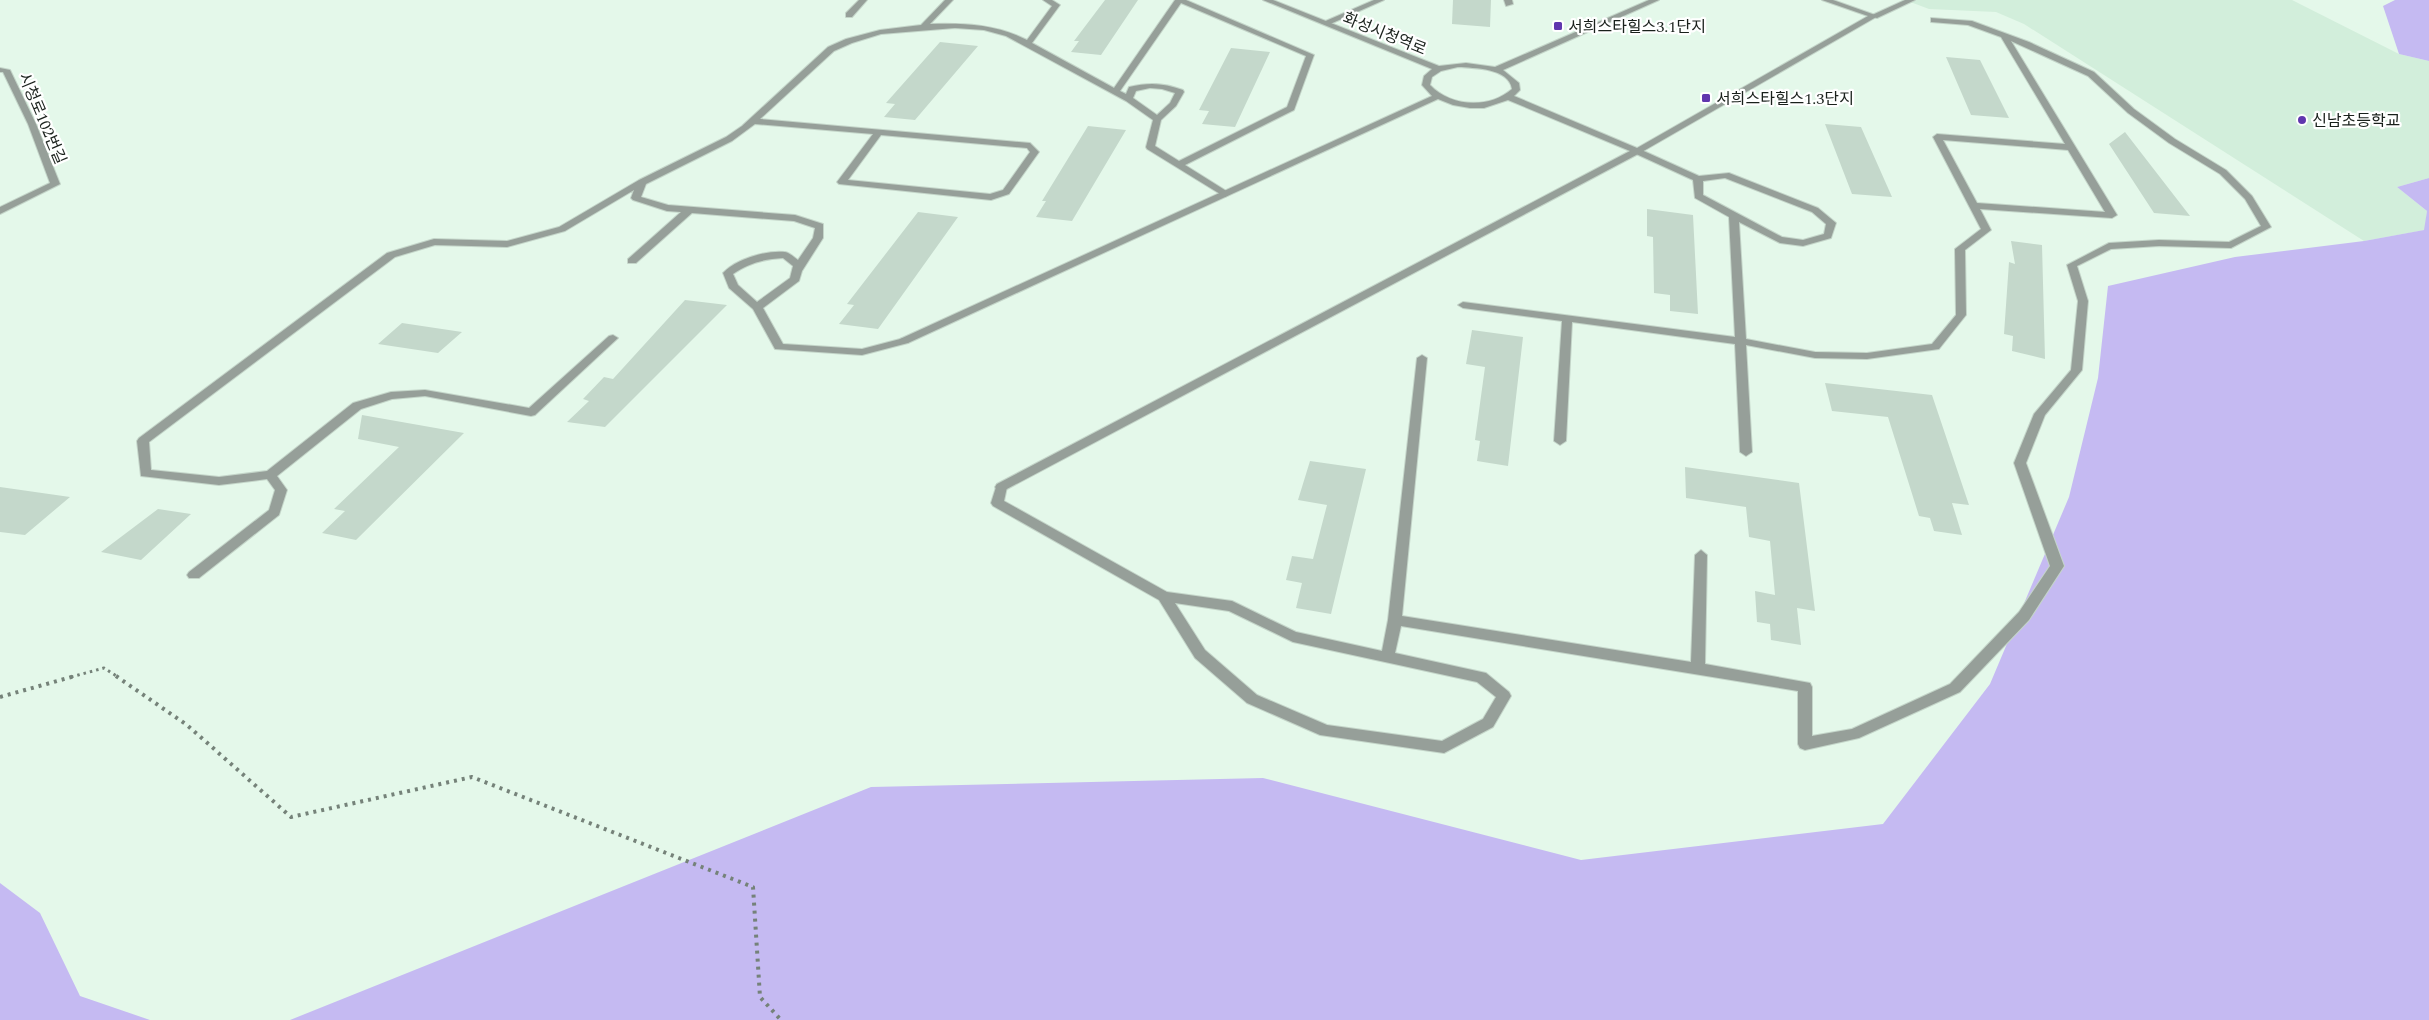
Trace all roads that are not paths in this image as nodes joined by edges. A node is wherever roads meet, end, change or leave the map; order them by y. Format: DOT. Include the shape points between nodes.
graph roads {
  1 [pos="863,0"];
  2 [pos="949,0"];
  3 [pos="1047,0"];
  4 [pos="1180,0"];
  5 [pos="1267,0"];
  6 [pos="1380,0"];
  7 [pos="1655,0"];
  8 [pos="1826,0"];
  9 [pos="1911,0"];
  10 [pos="849,16"];
  11 [pos="1874,16"];
  12 [pos="1934,20"];
  13 [pos="1324,23"];
  14 [pos="923,27"];
  15 [pos="2004,36"];
  16 [pos="1028,44"];
  17 [pos="1438,69"];
  18 [pos="0,70"];
  19 [pos="1496,70"];
  20 [pos="1115,92"];
  21 [pos="1438,96"];
  22 [pos="1508,97"];
  23 [pos="1129,99"];
  24 [pos="1157,119"];
  25 [pos="753,121"];
  26 [pos="878,133"];
  27 [pos="2070,147"];
  28 [pos="1637,151"];
  29 [pos="1178,165"];
  30 [pos="1698,179"];
  31 [pos="642,182"];
  32 [pos="1225,194"];
  33 [pos="1974,206"];
  34 [pos="689,210"];
  35 [pos="0,211"];
  36 [pos="1734,215"];
  37 [pos="632,261"];
  38 [pos="796,272"];
  39 [pos="1464,305"];
  40 [pos="758,307"];
  41 [pos="1567,319"];
  42 [pos="613,338"];
  43 [pos="1740,341"];
  44 [pos="1422,358"];
  45 [pos="1560,441"];
  46 [pos="1746,452"];
  47 [pos="270,475"];
  48 [pos="1701,555"];
  49 [pos="194,575"];
  50 [pos="1164,597"];
  51 [pos="1395,620"];
  52 [pos="1388,656"];
  53 [pos="1698,668"];
  1 -- 10 [label="street"];
  2 -- 14 [label="street"];
  3 -- 16 [label="street" via="1056,5"];
  4 -- 20 [label="street"];
  4 -- 29 [label="street" via="1310,55 1291,108"];
  5 -- 13 [label="street, 화성시청역로"];
  6 -- 13 [label="street"];
  7 -- 19 [label="street"];
  8 -- 11 [label="street"];
  9 -- 11 [label="street"];
  11 -- 28 [label="street"];
  12 -- 15 [label="street" via="1969,23"];
  13 -- 17 [label="street, 화성시청역로"];
  14 -- 16 [label="street" via="984,28 1009,34"];
  14 -- 25 [label="street" via="880,32 849,40 831,49"];
  15 -- 27 [label="street"];
  15 -- 53 [label="street" via="2091,74 2131,111 2223,172 2249,198 2266,227 2232,245 2159,243 2109,246 2072,265 2083,301 2076,370 2040,414 2020,464 2056,566 2024,616 1955,688 1854,734 1805,744 1805,687"];
  16 -- 20 [label="street"];
  17 -- 19 [label="street" via="1466,65"];
  17 -- 21 [label="street" via="1426,80 1429,89"];
  18 -- 35 [label="street, 시청로102번길" via="6,70 15,88 55,184"];
  19 -- 22 [label="street" via="1515,83 1516,90"];
  20 -- 23 [label="street"];
  21 -- 22 [label="street" via="1479,105"];
  21 -- 32 [label="street"];
  22 -- 28 [label="street"];
  23 -- 24 [label="street"];
  23 -- 24 [label="street" via="1132,89 1147,84 1164,85 1180,92"];
  24 -- 29 [label="street" via="1150,147"];
  25 -- 26 [label="street"];
  25 -- 31 [label="street" via="729,139"];
  26 -- 26 [label="street" via="1030,146 1035,152 1006,192 991,198 842,182"];
  27 -- 33 [label="street" via="1937,137"];
  27 -- 33 [label="street" via="2112,216"];
  28 -- 30 [label="street"];
  28 -- 50 [label="street" via="1001,487 997,502"];
  29 -- 32 [label="street"];
  30 -- 36 [label="street" via="1698,196"];
  30 -- 36 [label="street" via="1726,176 1815,210 1831,223 1828,236 1803,243 1780,240"];
  31 -- 34 [label="street" via="636,198 667,208"];
  31 -- 47 [label="street" via="562,230 507,244 434,242 391,255 143,441 144,473 220,481"];
  32 -- 40 [label="street" via="904,341 862,352 779,347"];
  33 -- 43 [label="street" via="1986,230 1960,249 1962,315 1935,347 1867,356 1815,354"];
  34 -- 37 [label="street"];
  34 -- 38 [label="street" via="795,218 820,226 818,238"];
  36 -- 43 [label="street"];
  38 -- 40 [label="street" via="795,279"];
  38 -- 40 [label="street" via="798,265 785,255 767,255 739,265 728,273 733,286"];
  39 -- 41 [label="street"];
  41 -- 43 [label="street"];
  41 -- 45 [label="street"];
  42 -- 47 [label="street" via="531,412 425,393 391,396 357,406"];
  43 -- 46 [label="street"];
  44 -- 51 [label="street"];
  47 -- 49 [label="street" via="281,490 275,512"];
  48 -- 53 [label="street"];
  50 -- 52 [label="street" via="1232,606 1293,637"];
  50 -- 52 [label="street" via="1200,654 1252,699 1325,731 1444,747 1488,723 1504,696 1481,677"];
  51 -- 52 [label="street"];
  51 -- 53 [label="street"];
}
